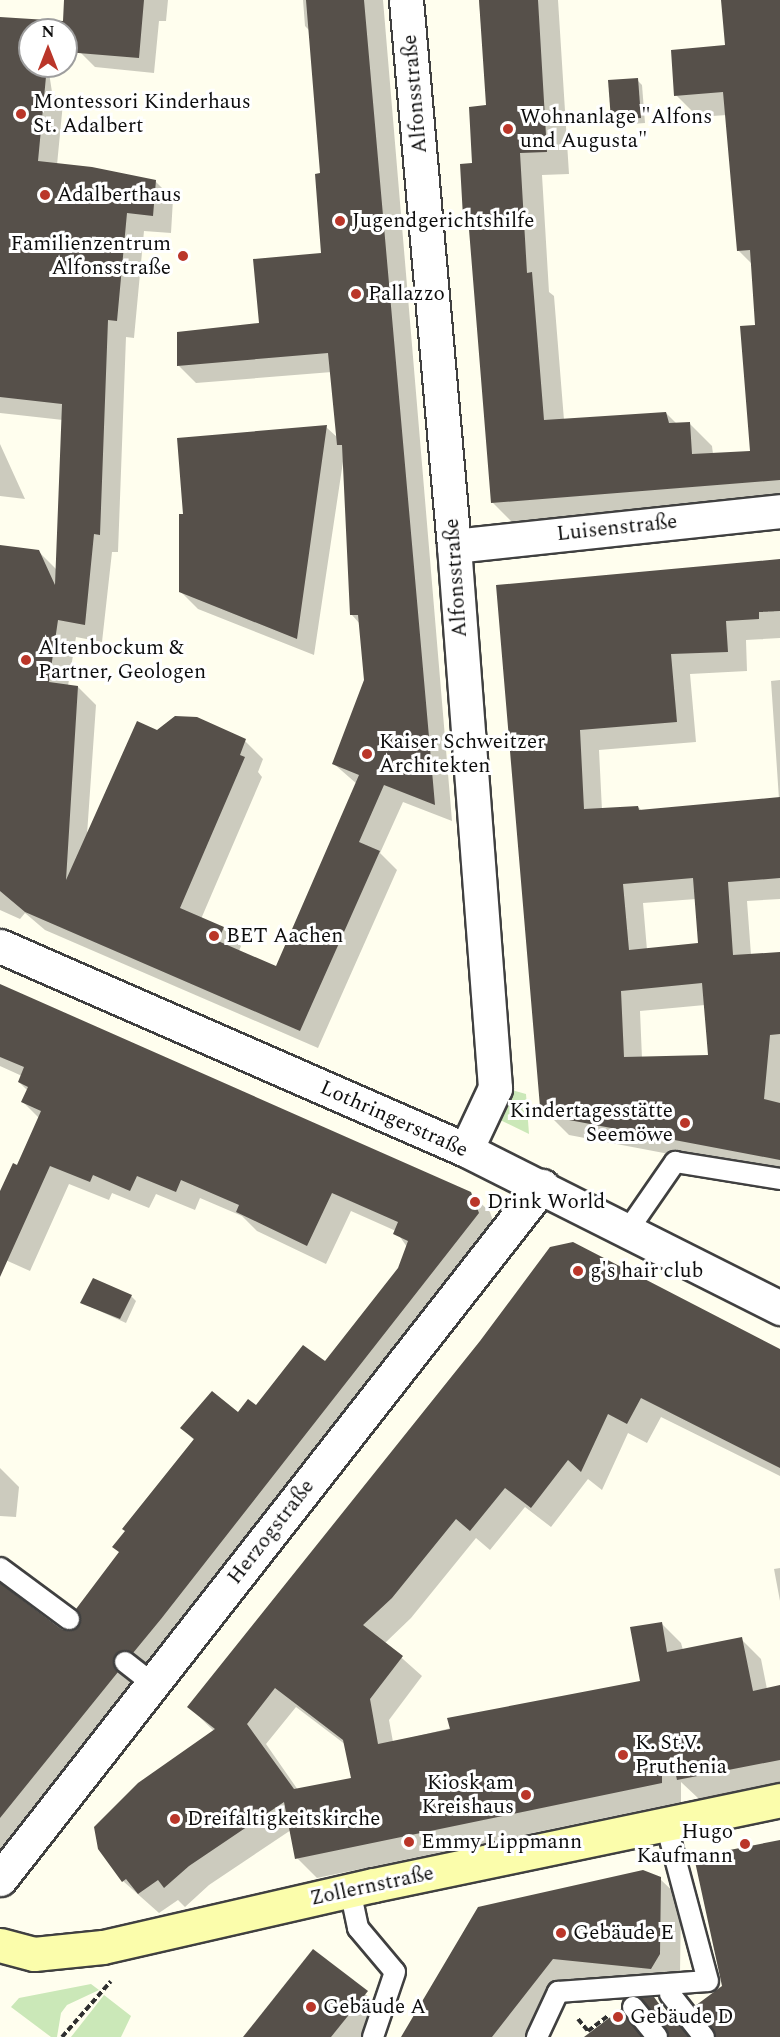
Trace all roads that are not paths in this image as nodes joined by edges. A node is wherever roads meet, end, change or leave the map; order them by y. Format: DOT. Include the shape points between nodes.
graph roads {
  1 [pos="406,0"];
  2 [pos="780,511"];
  3 [pos="454,546"];
  4 [pos="0,946"];
  5 [pos="466,1150"];
  6 [pos="780,1179"];
  7 [pos="542,1186"];
  8 [pos="628,1230"];
  9 [pos="780,1308"];
  10 [pos="0,1568"];
  11 [pos="69,1619"];
  12 [pos="125,1662"];
  13 [pos="153,1684"];
  14 [pos="780,1800"];
  15 [pos="666,1824"];
  16 [pos="0,1878"];
  17 [pos="350,1890"];
  18 [pos="0,1945"];
  19 [pos="670,1994"];
  20 [pos="633,2007"];
  21 [pos="373,2037"];
  22 [pos="537,2037"];
  23 [pos="657,2037"];
  24 [pos="704,2037"];
  1 -- 3 [label="street, Alfonsstraße"];
  2 -- 3 [label="street, Luisenstraße"];
  3 -- 5 [label="street, Alfonsstraße" via="495,1088"];
  4 -- 5 [label="street, Lothringerstraße"];
  5 -- 7 [label="street, Lothringerstraße"];
  6 -- 8 [label="lane" via="675,1162"];
  7 -- 8 [label="street, Lothringerstraße"];
  7 -- 13 [label="street, Herzogstraße"];
  8 -- 9 [label="street, Lothringerstraße"];
  10 -- 11 [label="lane"];
  12 -- 13 [label="lane"];
  13 -- 16 [label="street, Herzogstraße"];
  14 -- 15 [label="street, Zollernstraße"];
  15 -- 17 [label="street, Zollernstraße"];
  15 -- 22 [label="lane" via="708,1981 558,1992"];
  17 -- 18 [label="street, Zollernstraße" via="103,1947 34,1954"];
  17 -- 21 [label="lane" via="358,1928 395,1972"];
  19 -- 24 [label="lane"];
  20 -- 23 [label="lane"];
}
